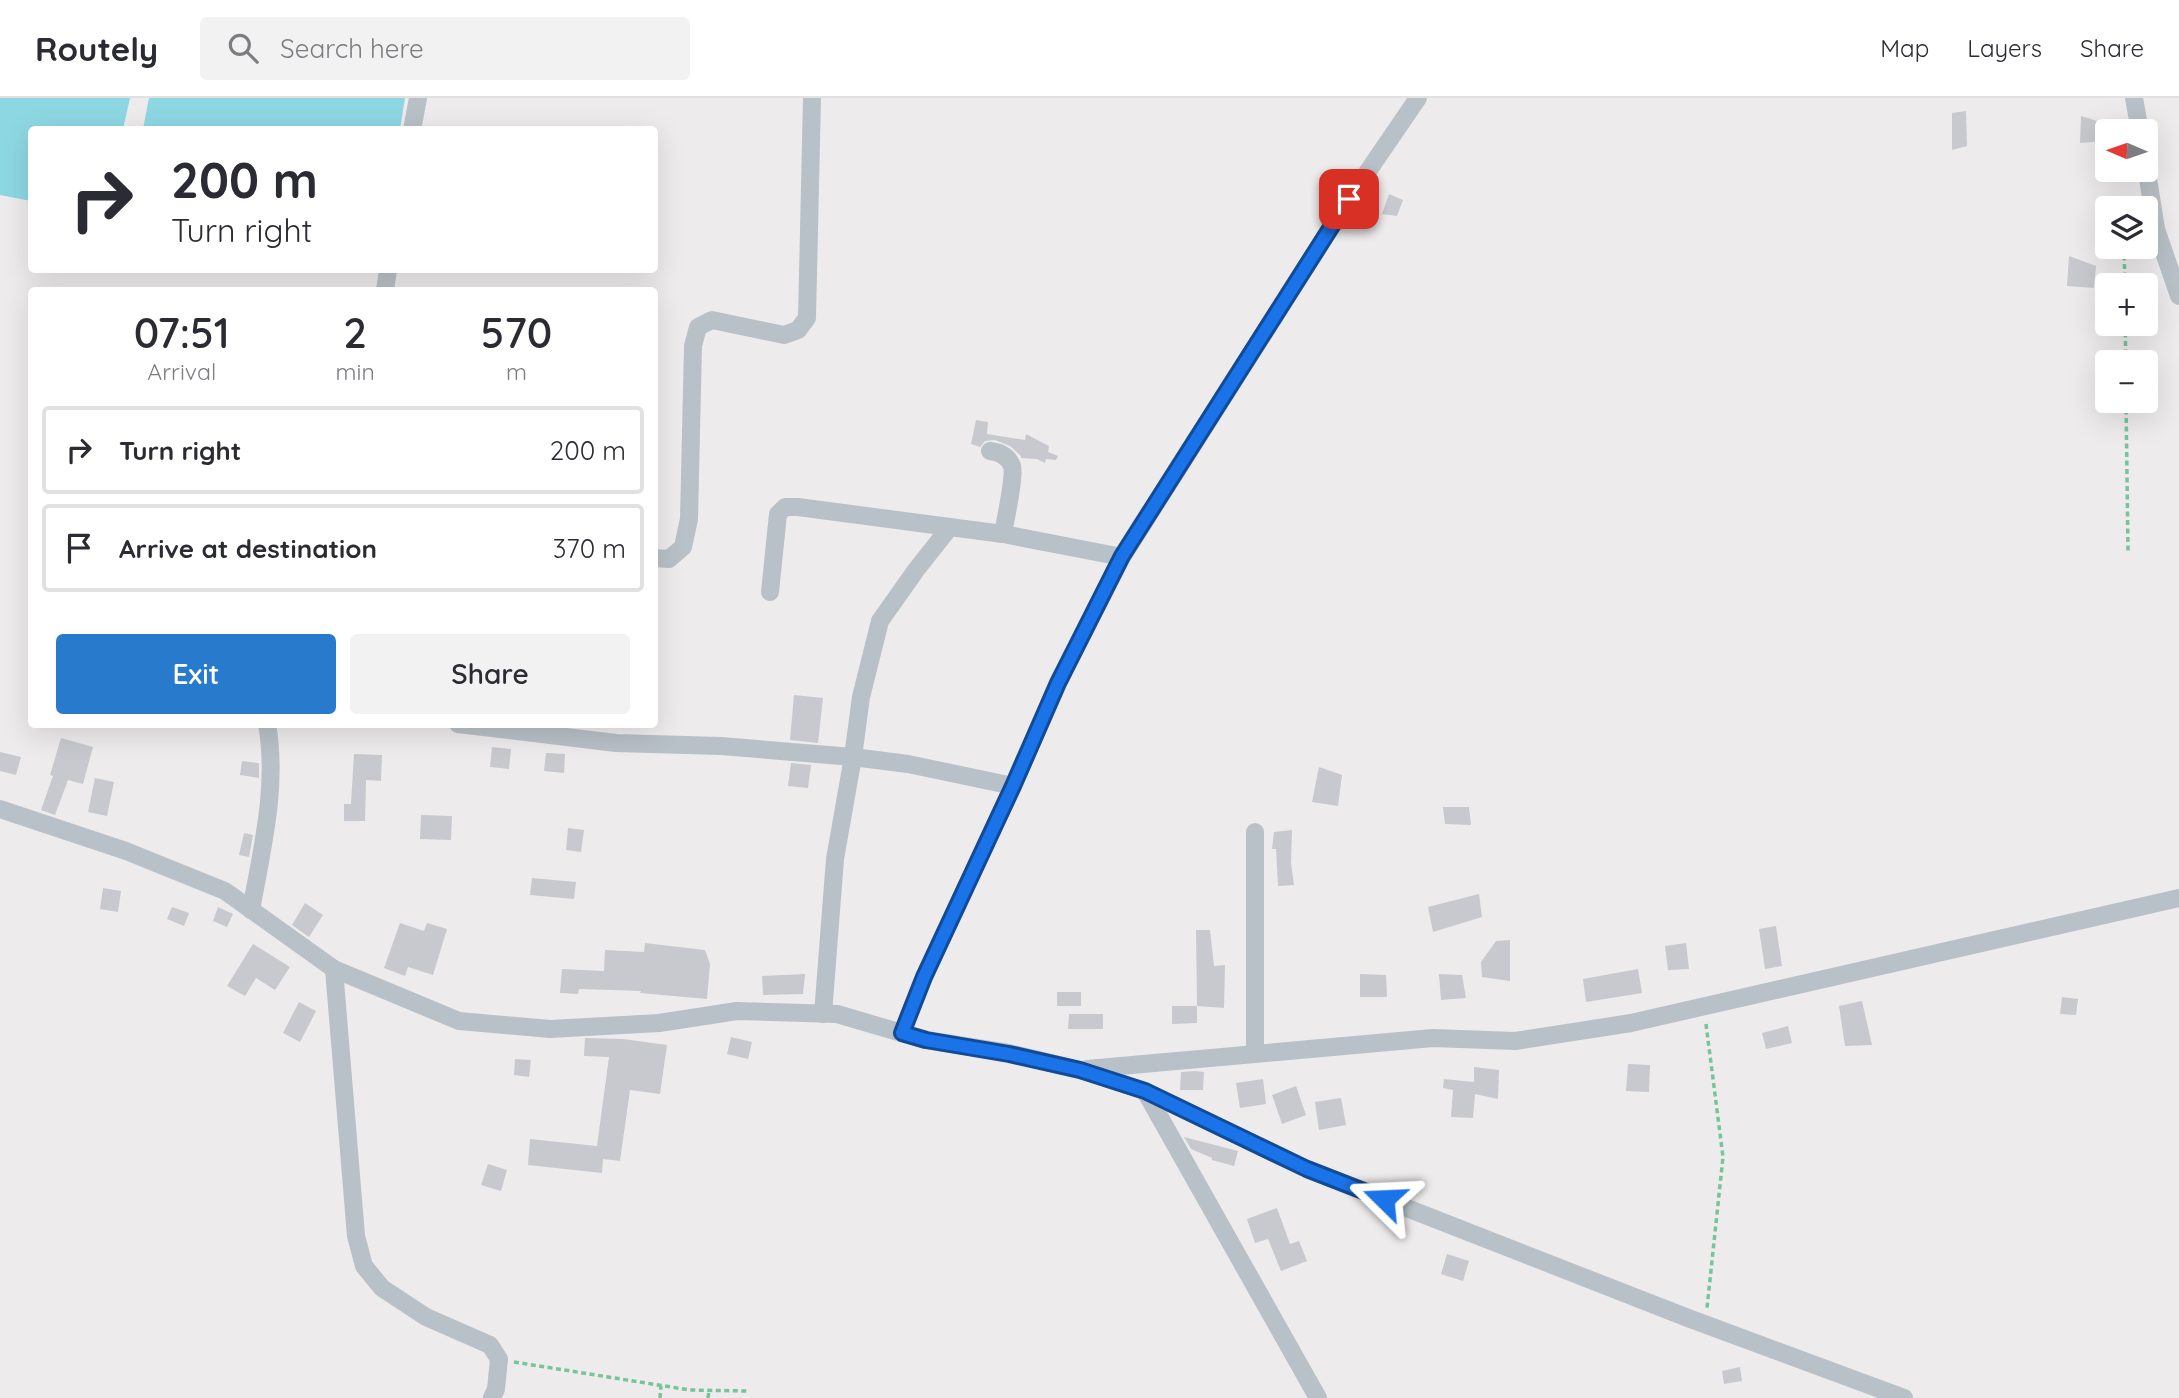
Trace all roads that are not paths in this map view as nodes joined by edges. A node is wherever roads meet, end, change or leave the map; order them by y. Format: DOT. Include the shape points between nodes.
graph roads {
  1 [pos="418,98"];
  2 [pos="812,98"];
  3 [pos="1418,98"];
  4 [pos="2134,98"];
  5 [pos="2138,119"];
  6 [pos="413,126"];
  7 [pos="2149,182"];
  8 [pos="2179,296"];
  9 [pos="990,451"];
  10 [pos="950,527"];
  11 [pos="1003,534"];
  12 [pos="1122,556"];
  13 [pos="658,558"];
  14 [pos="770,592"];
  15 [pos="268,728"];
  16 [pos="491,728"];
  17 [pos="853,757"];
  18 [pos="1013,786"];
  19 [pos="0,808"];
  20 [pos="1255,832"];
  21 [pos="2179,898"];
  22 [pos="251,910"];
  23 [pos="334,969"];
  24 [pos="823,1014"];
  25 [pos="902,1033"];
  26 [pos="1255,1053"];
  27 [pos="1080,1070"];
  28 [pos="1145,1091"];
  29 [pos="492,1398"];
  30 [pos="1318,1398"];
  31 [pos="1903,1398"];
  1 -- 6 [label="street"];
  2 -- 13 [label="street" via="807,318 798,330 784,335 712,320 698,327 693,346 689,519 683,547 669,559"];
  3 -- 12 [label="street"];
  4 -- 5 [label="street"];
  7 -- 8 [label="street" via="2156,229"];
  9 -- 11 [label="street" via="1007,458 1013,469"];
  10 -- 11 [label="street"];
  10 -- 14 [label="street" via="785,507 778,514"];
  10 -- 17 [label="street" via="880,621 861,697"];
  11 -- 12 [label="street"];
  12 -- 18 [label="street"];
  15 -- 22 [label="street" via="271,785"];
  16 -- 17 [label="street" via="616,743"];
  17 -- 18 [label="street"];
  17 -- 24 [label="street" via="835,859"];
  18 -- 25 [label="street"];
  19 -- 22 [label="street" via="213,886"];
  20 -- 26 [label="street"];
  21 -- 26 [label="street" via="1632,1023 1515,1041 1433,1038"];
  22 -- 23 [label="street"];
  23 -- 24 [label="street" via="459,1021 550,1029 659,1023 737,1011"];
  23 -- 29 [label="street" via="356,1236 364,1266 382,1288 426,1317 490,1345 499,1359"];
  24 -- 25 [label="street"];
  25 -- 27 [label="street"];
  26 -- 27 [label="street"];
  27 -- 28 [label="street"];
  28 -- 30 [label="street"];
  28 -- 31 [label="street" via="1307,1169"];
}
